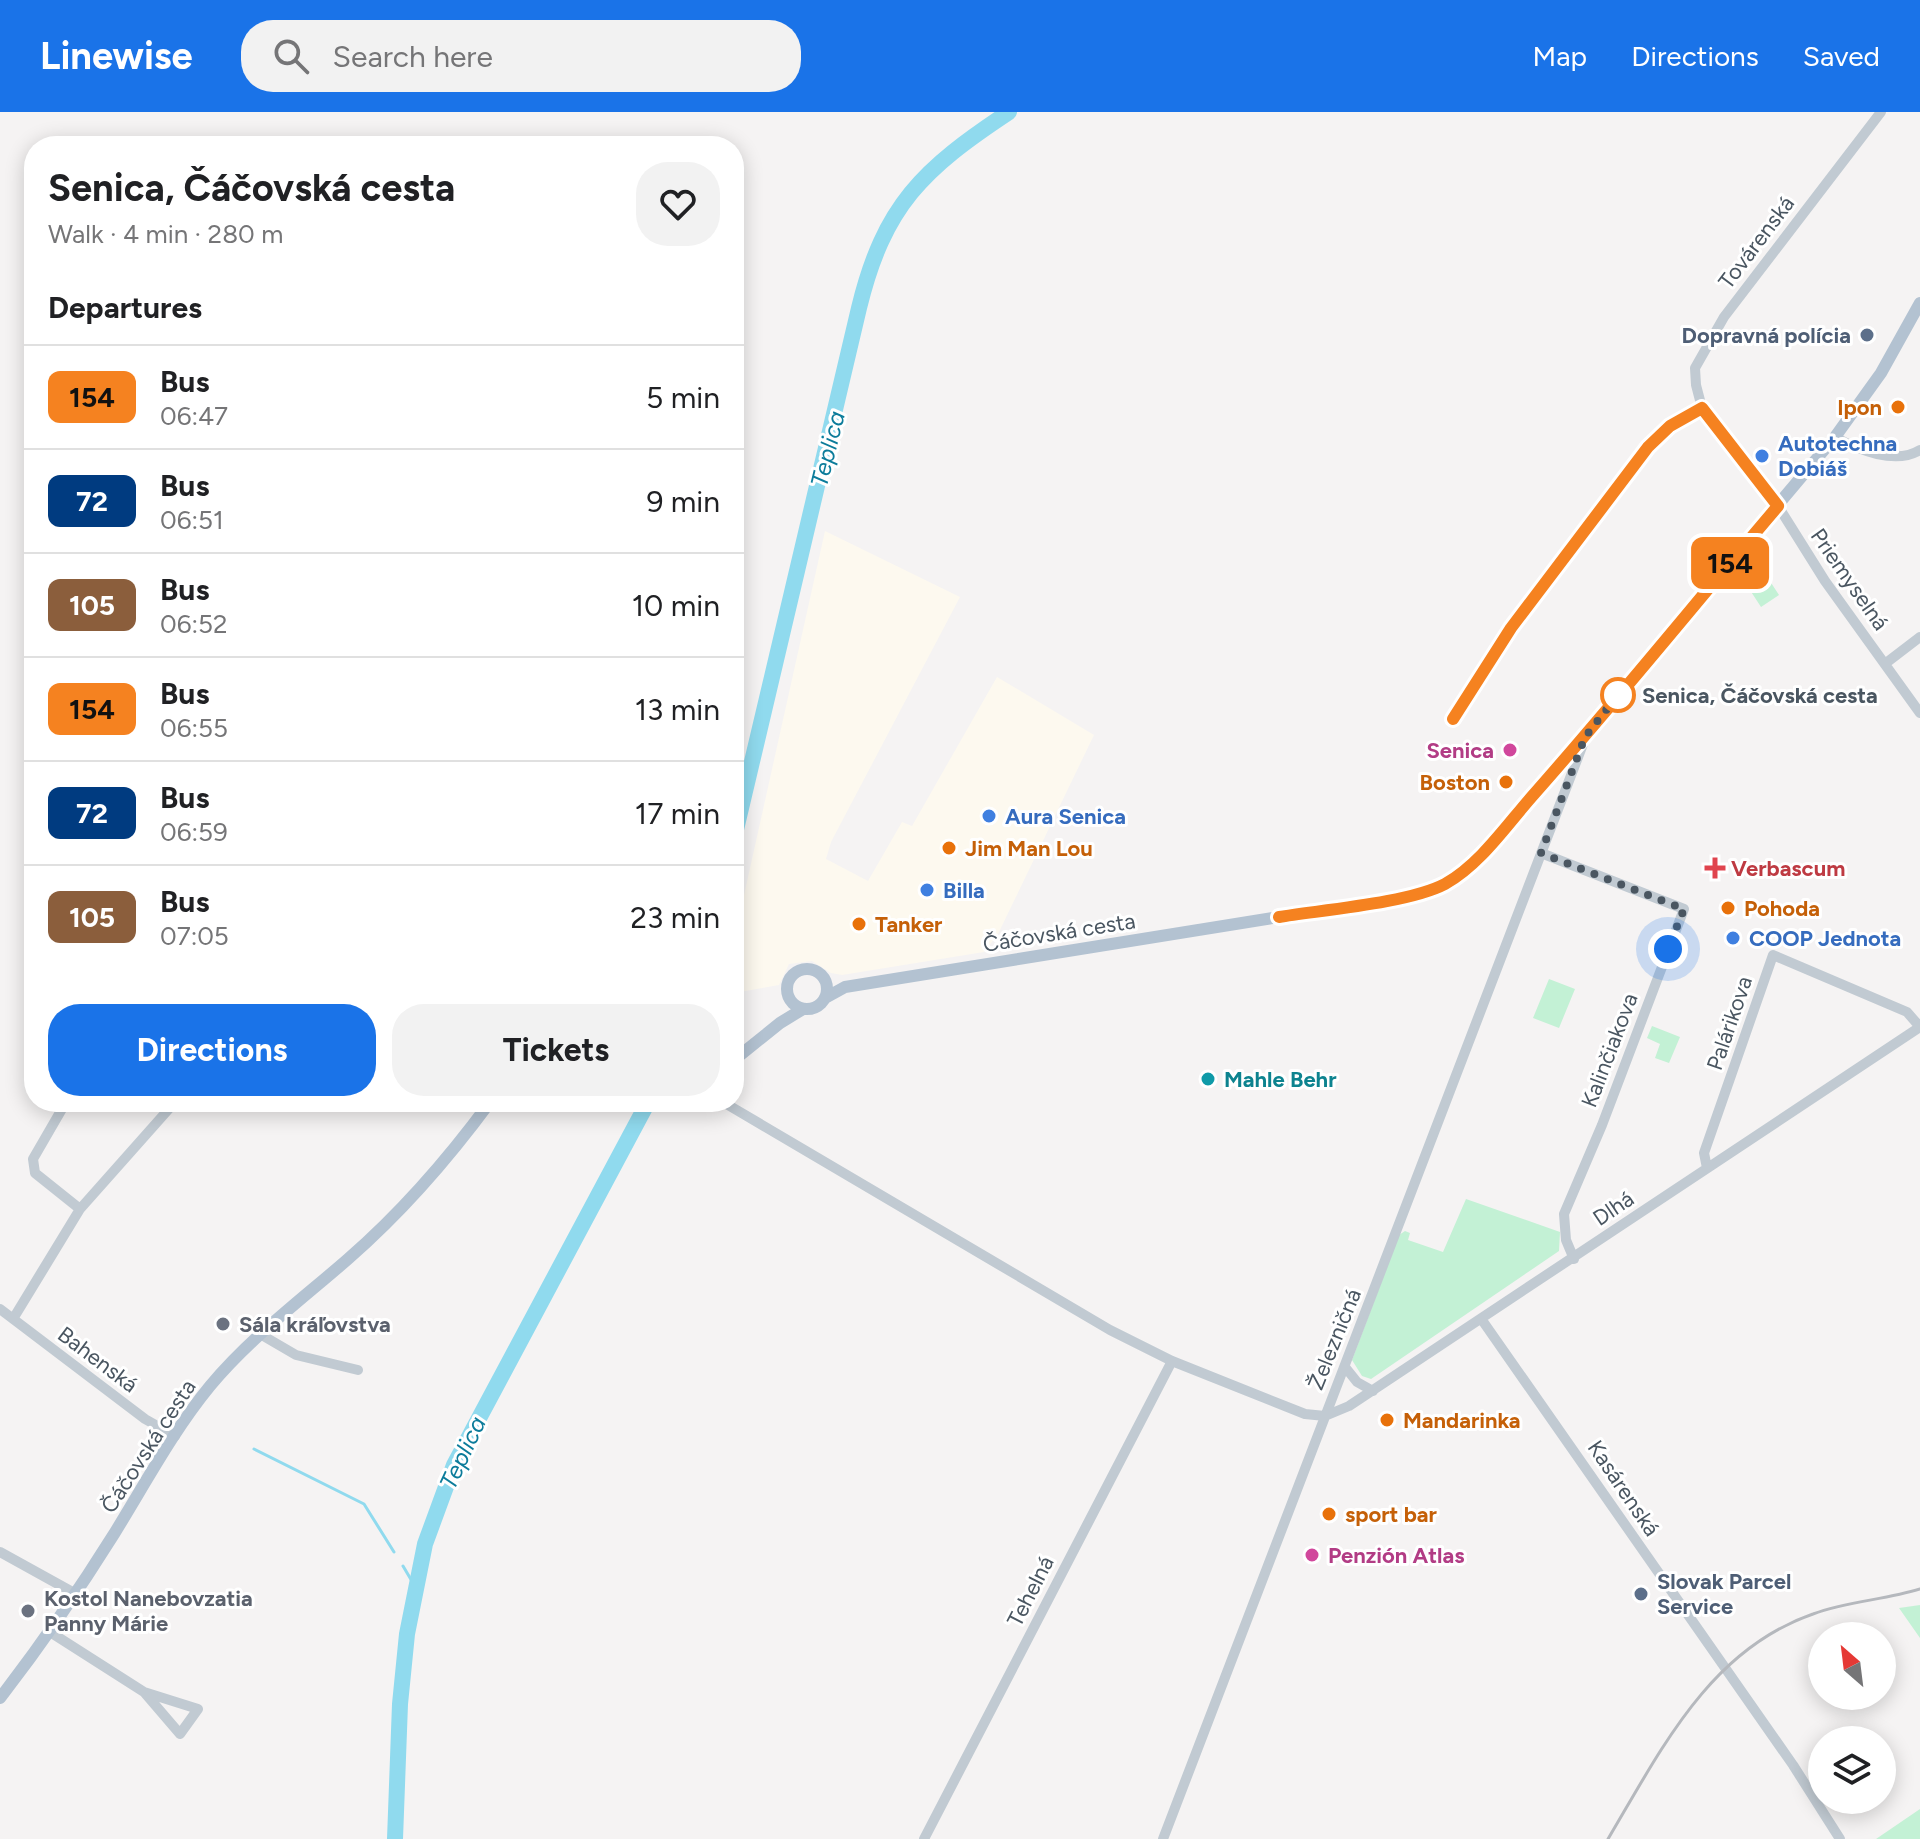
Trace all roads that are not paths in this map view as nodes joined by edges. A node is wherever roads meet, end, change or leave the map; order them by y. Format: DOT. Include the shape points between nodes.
graph roads {
  1 [pos="1881,112"];
  2 [pos="1920,303"];
  3 [pos="1702,408"];
  4 [pos="1835,437"];
  5 [pos="1920,450"];
  6 [pos="1778,506"];
  7 [pos="1920,637"];
  8 [pos="1886,663"];
  9 [pos="1920,713"];
  10 [pos="1453,719"];
  11 [pos="1585,737"];
  12 [pos="1548,779"];
  13 [pos="1566,791"];
  14 [pos="1541,853"];
  15 [pos="825,982"];
  16 [pos="845,987"];
  17 [pos="825,998"];
  18 [pos="790,1001"];
  19 [pos="803,1009"];
  20 [pos="780,1023"];
  21 [pos="1920,1027"];
  22 [pos="744,1052"];
  23 [pos="60,1112"];
  24 [pos="166,1112"];
  25 [pos="483,1112"];
  26 [pos="740,1112"];
  27 [pos="1707,1168"];
  28 [pos="80,1209"];
  29 [pos="1574,1259"];
  30 [pos="0,1309"];
  31 [pos="13,1319"];
  32 [pos="1482,1320"];
  33 [pos="260,1334"];
  34 [pos="1172,1361"];
  35 [pos="1345,1367"];
  36 [pos="358,1370"];
  37 [pos="1373,1391"];
  38 [pos="1325,1416"];
  39 [pos="178,1432"];
  40 [pos="0,1552"];
  41 [pos="76,1594"];
  42 [pos="50,1632"];
  43 [pos="144,1692"];
  44 [pos="0,1698"];
  45 [pos="924,1839"];
  46 [pos="1163,1839"];
  47 [pos="1840,1839"];
  1 -- 3 [label="street, Továrenská" via="1724,317 1695,368"];
  2 -- 4 [label="main road, Čáčovská cesta" via="1881,373"];
  3 -- 6 [label="street, Priemyselná"];
  3 -- 10 [label="street" via="1670,426 1648,447 1511,628"];
  4 -- 5 [label="street" via="1852,447 1904,458"];
  4 -- 6 [label="main road, Čáčovská cesta"];
  6 -- 8 [label="street, Priemyselná"];
  6 -- 11 [label="main road, Čáčovská cesta"];
  7 -- 8 [label="street"];
  8 -- 9 [label="street, Priemyselná"];
  11 -- 12 [label="main road, Čáčovská cesta"];
  11 -- 13 [label="street, Železničná"];
  12 -- 13 [label="street"];
  12 -- 16 [label="main road, Čáčovská cesta" via="1474,861 1444,885 1384,900"];
  13 -- 14 [label="street, Železničná"];
  14 -- 29 [label="street, Kalinčiakova" via="1684,909 1564,1214"];
  14 -- 35 [label="street, Železničná"];
  15 -- 16 [label="main road"];
  15 -- 17 [label="main road"];
  15 -- 18 [label="main road" via="814,971 798,971 788,984"];
  16 -- 17 [label="main road"];
  17 -- 19 [label="main road" via="816,1007"];
  18 -- 19 [label="main road"];
  18 -- 20 [label="main road"];
  19 -- 20 [label="main road"];
  20 -- 22 [label="main road"];
  21 -- 27 [label="street, Dlhá"];
  21 -- 27 [label="street, Palárikova" via="1907,1012 1773,955 1704,1153"];
  23 -- 28 [label="street" via="33,1159 35,1173"];
  24 -- 28 [label="street"];
  25 -- 33 [label="main road, Čáčovská cesta" via="410,1201"];
  26 -- 34 [label="street" via="1110,1330"];
  27 -- 29 [label="street, Dlhá"];
  28 -- 31 [label="street"];
  29 -- 32 [label="street, Dlhá"];
  30 -- 31 [label="street, Bahenská"];
  31 -- 39 [label="street, Bahenská" via="145,1419"];
  32 -- 37 [label="street, Dlhá"];
  32 -- 47 [label="street, Kasárenská"];
  33 -- 36 [label="street" via="296,1355"];
  33 -- 39 [label="main road, Čáčovská cesta" via="222,1373"];
  34 -- 38 [label="street" via="1305,1414"];
  34 -- 45 [label="street, Tehelná"];
  35 -- 37 [label="street"];
  35 -- 38 [label="street, Železničná"];
  37 -- 38 [label="street, Dlhá"];
  38 -- 46 [label="street, Železničná"];
  39 -- 41 [label="main road, Čáčovská cesta"];
  40 -- 41 [label="street"];
  41 -- 42 [label="main road, Čáčovská cesta"];
  42 -- 43 [label="street"];
  42 -- 44 [label="main road, Čáčovská cesta"];
  43 -- 43 [label="street" via="171,1700 198,1709 180,1734"];
}
